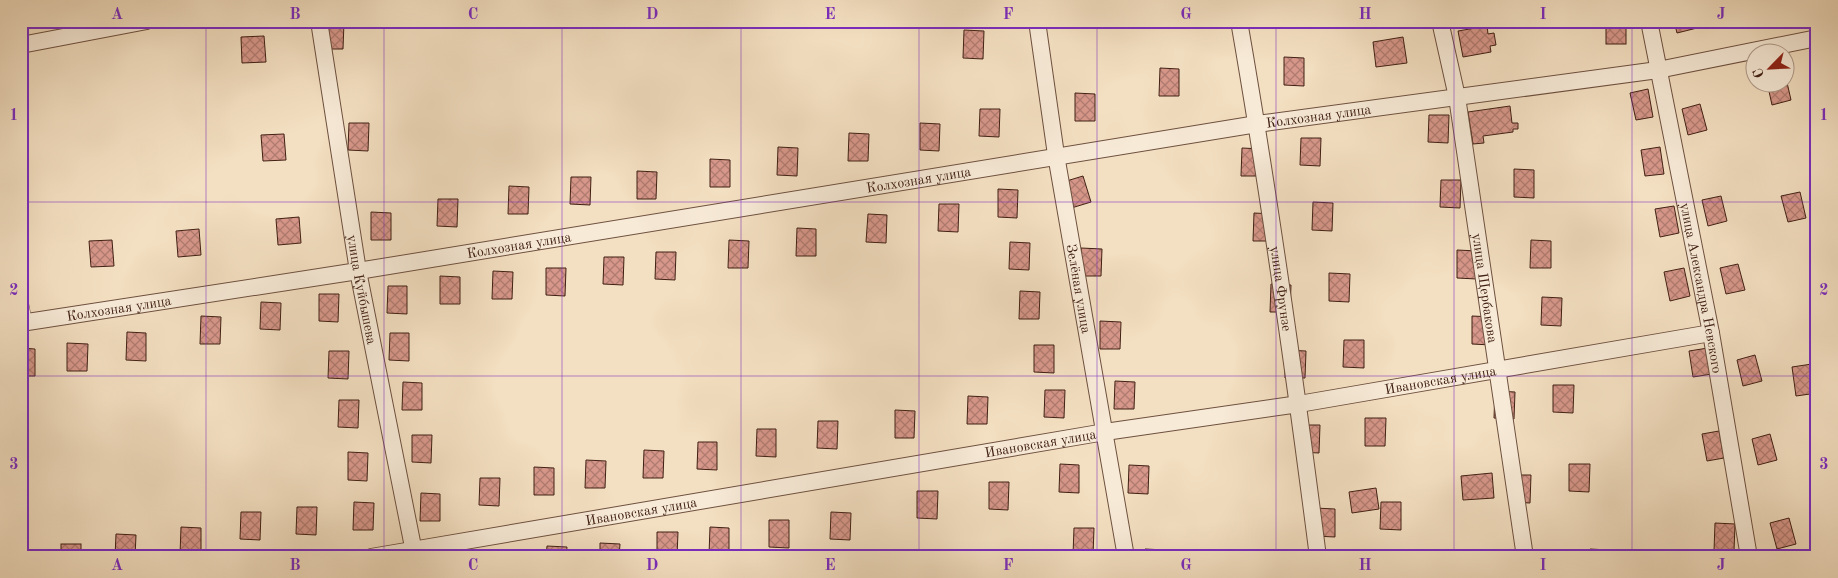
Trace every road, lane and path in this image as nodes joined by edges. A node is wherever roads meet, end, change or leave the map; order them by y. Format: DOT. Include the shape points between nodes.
graph roads {
  1 [pos="147,21"];
  2 [pos="319,21"];
  3 [pos="1037,21"];
  4 [pos="1239,21"];
  5 [pos="1440,21"];
  6 [pos="1649,21"];
  7 [pos="1817,38"];
  8 [pos="21,45"];
  9 [pos="1658,70"];
  10 [pos="1457,97"];
  11 [pos="1257,124"];
  12 [pos="1056,155"];
  13 [pos="358,271"];
  14 [pos="21,286"];
  15 [pos="25,322"];
  16 [pos="1711,332"];
  17 [pos="1498,370"];
  18 [pos="1299,404"];
  19 [pos="1105,432"];
  20 [pos="414,553"];
  21 [pos="371,557"];
  22 [pos="1126,557"];
  23 [pos="1318,557"];
  24 [pos="1525,557"];
  25 [pos="1749,557"];
  1 -- 8 [label="street"];
  2 -- 13 [label="street, улица Куйбышева"];
  3 -- 12 [label="street, Зелёная улица"];
  4 -- 11 [label="street, улица Фрунзе"];
  5 -- 10 [label="street, улица Щербакова"];
  6 -- 9 [label="street, улица Александра Невского"];
  7 -- 9 [label="street, Колхозная улица"];
  9 -- 10 [label="street, Колхозная улица"];
  9 -- 16 [label="street, улица Александра Невского"];
  10 -- 11 [label="street, Колхозная улица"];
  10 -- 17 [label="street, улица Щербакова"];
  11 -- 12 [label="street, Колхозная улица"];
  11 -- 18 [label="street, улица Фрунзе"];
  12 -- 13 [label="street, Колхозная улица"];
  12 -- 19 [label="street, Зелёная улица"];
  13 -- 15 [label="street, Колхозная улица"];
  13 -- 20 [label="street, улица Куйбышева"];
  14 -- 15 [label="lane"];
  16 -- 17 [label="street, Ивановская улица"];
  16 -- 25 [label="street, улица Александра Невского"];
  17 -- 18 [label="street, Ивановская улица"];
  17 -- 24 [label="street, улица Щербакова"];
  18 -- 19 [label="street, Ивановская улица"];
  18 -- 23 [label="street, улица Фрунзе"];
  19 -- 20 [label="street, Ивановская улица"];
  19 -- 22 [label="street, Зелёная улица"];
  20 -- 21 [label="street, Ивановская улица"];
}
